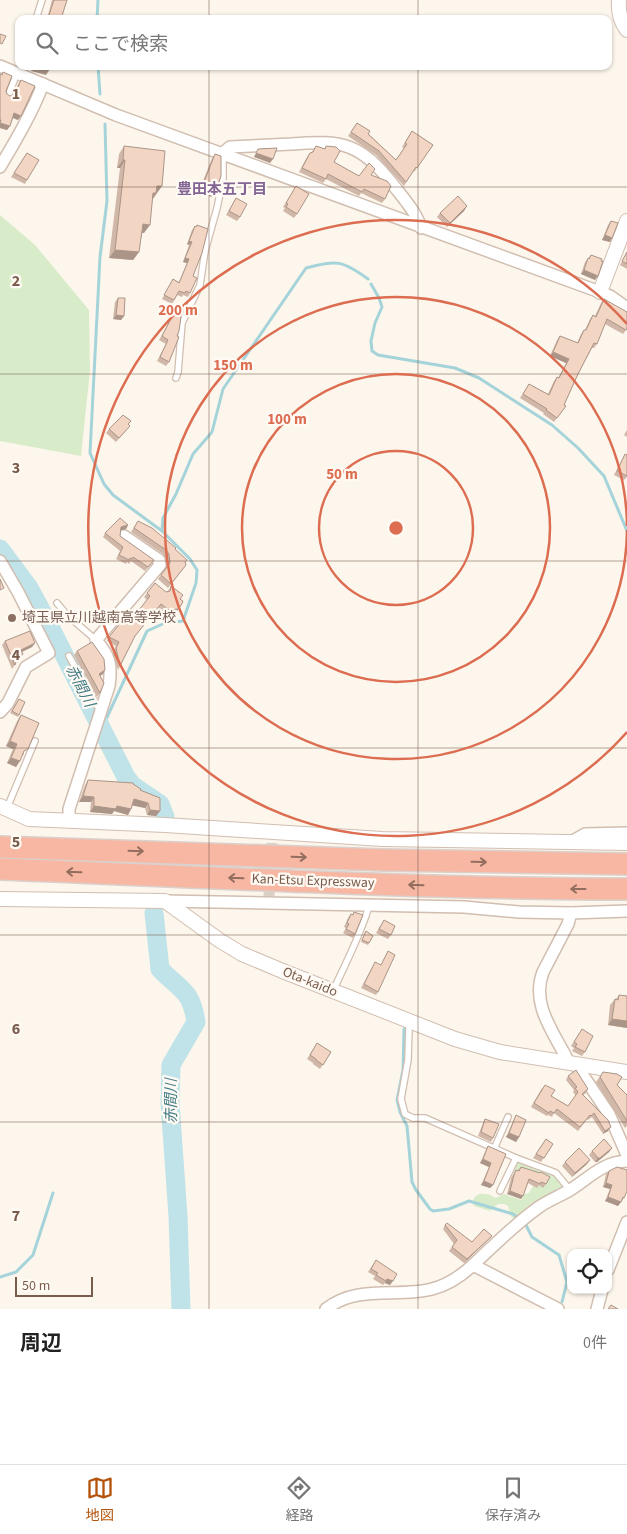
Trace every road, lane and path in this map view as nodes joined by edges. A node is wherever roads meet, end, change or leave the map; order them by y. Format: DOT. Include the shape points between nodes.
graph roads {
  1 [pos="42,0"];
  2 [pos="620,0"];
  3 [pos="37,15"];
  4 [pos="627,30"];
  5 [pos="0,66"];
  6 [pos="15,70"];
  7 [pos="20,71"];
  8 [pos="43,84"];
  9 [pos="8,96"];
  10 [pos="223,153"];
  11 [pos="0,167"];
  12 [pos="627,221"];
  13 [pos="421,228"];
  14 [pos="624,239"];
  15 [pos="600,292"];
  16 [pos="627,308"];
  17 [pos="176,378"];
  18 [pos="124,536"];
  19 [pos="0,561"];
  20 [pos="56,603"];
  21 [pos="96,640"];
  22 [pos="69,656"];
  23 [pos="0,712"];
  24 [pos="98,717"];
  25 [pos="35,741"];
  26 [pos="3,808"];
  27 [pos="69,820"];
  28 [pos="627,833"];
  29 [pos="571,842"];
  30 [pos="627,843"];
  31 [pos="0,847"];
  32 [pos="627,864"];
  33 [pos="0,869"];
  34 [pos="627,889"];
  35 [pos="0,900"];
  36 [pos="165,902"];
  37 [pos="369,906"];
  38 [pos="627,911"];
  39 [pos="574,913"];
  40 [pos="627,918"];
  41 [pos="333,991"];
  42 [pos="411,1022"];
  43 [pos="572,1063"];
  44 [pos="627,1072"];
  45 [pos="508,1117"];
  46 [pos="494,1149"];
  47 [pos="627,1155"];
  48 [pos="516,1158"];
  49 [pos="627,1161"];
  50 [pos="570,1190"];
  51 [pos="500,1191"];
  52 [pos="627,1222"];
  53 [pos="612,1260"];
  54 [pos="473,1266"];
  55 [pos="601,1294"];
  56 [pos="326,1309"];
  57 [pos="558,1309"];
  58 [pos="597,1309"];
  1 -- 3 [label="lane"];
  2 -- 4 [label="street" via="621,20"];
  5 -- 6 [label="street"];
  7 -- 8 [label="street"];
  7 -- 9 [label="lane"];
  8 -- 10 [label="street" via="116,115"];
  8 -- 11 [label="street" via="22,130"];
  10 -- 13 [label="street"];
  10 -- 13 [label="street" via="230,148 321,142 353,148 382,170 418,218"];
  10 -- 17 [label="lane" via="223,179 217,208 200,285 182,323"];
  12 -- 14 [label="street"];
  13 -- 15 [label="street"];
  14 -- 15 [label="street"];
  15 -- 16 [label="street"];
  18 -- 21 [label="street" via="159,560 160,566 153,582"];
  19 -- 23 [label="street" via="49,653 26,667"];
  20 -- 21 [label="lane"];
  21 -- 24 [label="street" via="107,654 110,667 109,686"];
  22 -- 24 [label="lane"];
  24 -- 27 [label="street" via="69,808"];
  25 -- 26 [label="lane"];
  26 -- 27 [label="street" via="29,819"];
  27 -- 29 [label="street" via="272,837"];
  28 -- 29 [label="street" via="585,834"];
  29 -- 30 [label="street"];
  31 -- 32 [label="highway, Kan-Etsu Expressway, one-way" via="383,860"];
  34 -- 33 [label="highway, Kan-Etsu Expressway, one-way" via="388,884"];
  35 -- 36 [label="street"];
  36 -- 37 [label="street" via="269,900"];
  36 -- 41 [label="street, Ota-kaido" via="242,954"];
  37 -- 39 [label="street"];
  37 -- 41 [label="lane" via="351,956"];
  38 -- 39 [label="street"];
  39 -- 40 [label="street"];
  39 -- 43 [label="street" via="543,972 539,995 541,1009"];
  41 -- 42 [label="street, Ota-kaido"];
  42 -- 43 [label="street, Ota-kaido" via="476,1046"];
  42 -- 46 [label="lane" via="401,1099 405,1114 425,1118"];
  43 -- 44 [label="street, Ota-kaido"];
  43 -- 47 [label="street" via="609,1114"];
  45 -- 46 [label="lane"];
  46 -- 48 [label="lane"];
  48 -- 50 [label="lane" via="556,1173"];
  48 -- 51 [label="lane"];
  49 -- 50 [label="street" via="598,1169"];
  50 -- 54 [label="street" via="529,1214"];
  52 -- 53 [label="street"];
  54 -- 56 [label="street" via="432,1289 373,1293 342,1299"];
  54 -- 57 [label="street"];
  55 -- 58 [label="street"];
}
